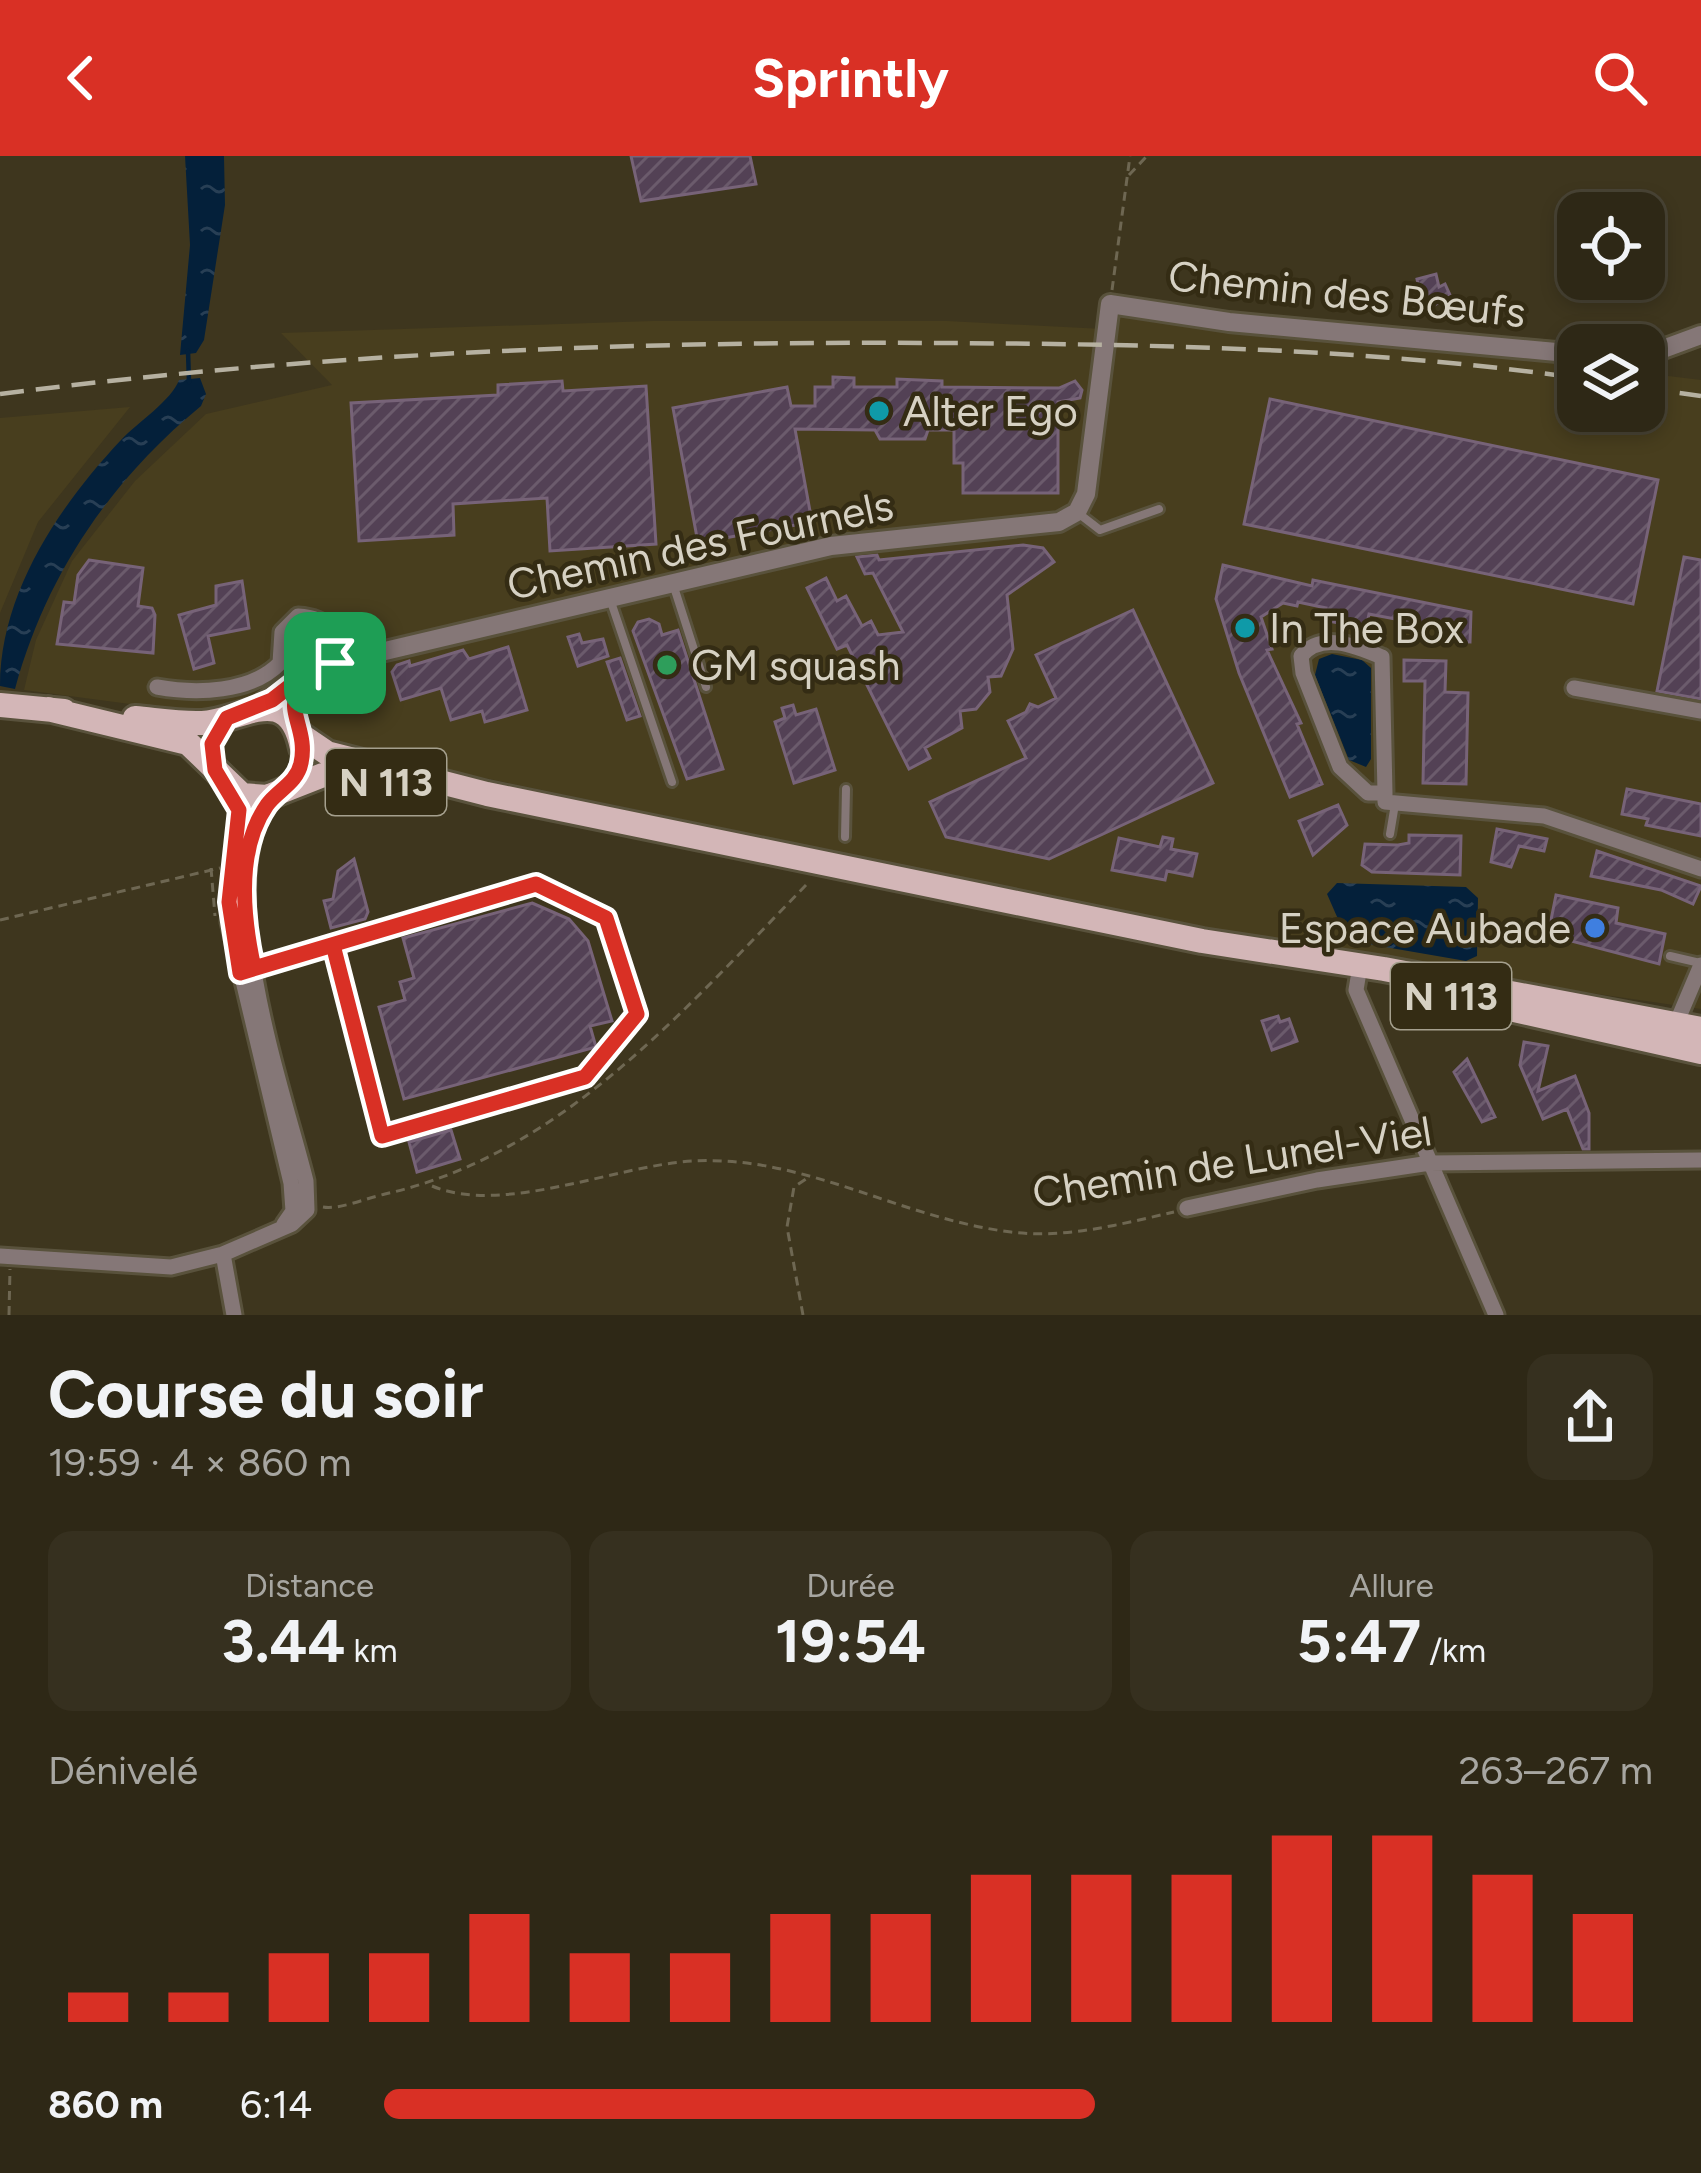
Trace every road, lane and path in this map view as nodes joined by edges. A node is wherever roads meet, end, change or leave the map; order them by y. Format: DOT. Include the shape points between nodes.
graph roads {
  1 [pos="1130,156"];
  2 [pos="1147,156"];
  3 [pos="1128,176"];
  4 [pos="1110,304"];
  5 [pos="1701,335"];
  6 [pos="1665,348"];
  7 [pos="1557,352"];
  8 [pos="1159,509"];
  9 [pos="1077,512"];
  10 [pos="672,583"];
  11 [pos="610,598"];
  12 [pos="338,662"];
  13 [pos="157,687"];
  14 [pos="706,687"];
  15 [pos="1574,688"];
  16 [pos="6,705"];
  17 [pos="256,707"];
  18 [pos="48,709"];
  19 [pos="1701,711"];
  20 [pos="227,718"];
  21 [pos="296,729"];
  22 [pos="223,780"];
  23 [pos="672,782"];
  24 [pos="846,789"];
  25 [pos="282,790"];
  26 [pos="488,794"];
  27 [pos="1390,798"];
  28 [pos="1390,834"];
  29 [pos="845,838"];
  30 [pos="817,862"];
  31 [pos="230,869"];
  32 [pos="1701,869"];
  33 [pos="0,920"];
  34 [pos="1202,941"];
  35 [pos="333,945"];
  36 [pos="1670,956"];
  37 [pos="1701,964"];
  38 [pos="247,970"];
  39 [pos="1358,978"];
  40 [pos="1681,1032"];
  41 [pos="1701,1052"];
  42 [pos="1701,1160"];
  43 [pos="1430,1163"];
  44 [pos="812,1176"];
  45 [pos="429,1184"];
  46 [pos="1187,1208"];
  47 [pos="329,1210"];
  48 [pos="223,1253"];
  49 [pos="7,1256"];
  50 [pos="9,1315"];
  51 [pos="234,1315"];
  52 [pos="803,1315"];
  53 [pos="1496,1315"];
  1 -- 3 [label="path"];
  2 -- 3 [label="path"];
  3 -- 4 [label="path"];
  4 -- 7 [label="street, Chemin des Bœufs"];
  4 -- 9 [label="street" via="1086,494"];
  5 -- 6 [label="street"];
  8 -- 9 [label="lane" via="1100,530"];
  9 -- 10 [label="street, Chemin des Fournels" via="1059,522 831,545"];
  10 -- 11 [label="street, Chemin des Fournels"];
  10 -- 14 [label="lane"];
  11 -- 12 [label="street, Chemin des Fournels"];
  11 -- 23 [label="lane"];
  12 -- 13 [label="street" via="332,628 319,617 298,616 282,632 280,663 265,679 191,693"];
  12 -- 17 [label="street, Chemin des Fournels" via="303,673"];
  12 -- 21 [label="street" via="307,679 296,700"];
  15 -- 19 [label="street"];
  16 -- 18 [label="main road"];
  17 -- 20 [label="main road"];
  17 -- 21 [label="main road" via="284,715"];
  18 -- 20 [label="main road" via="192,723"];
  18 -- 22 [label="main road" via="188,743"];
  20 -- 22 [label="main road" via="212,744"];
  21 -- 25 [label="main road" via="302,760"];
  21 -- 26 [label="main road, N 113" via="327,753"];
  22 -- 25 [label="main road" via="253,798"];
  22 -- 31 [label="street" via="240,821"];
  24 -- 29 [label="lane"];
  25 -- 26 [label="main road, N 113" via="323,775"];
  25 -- 38 [label="street" via="260,818 247,862"];
  26 -- 30 [label="main road, N 113"];
  27 -- 27 [label="street" via="1382,657 1327,641 1309,646 1303,673 1340,767 1368,793"];
  27 -- 28 [label="lane"];
  27 -- 32 [label="street" via="1544,816"];
  30 -- 34 [label="main road, N 113"];
  30 -- 45 [label="path" via="811,880 628,1061 528,1138"];
  31 -- 33 [label="path"];
  31 -- 38 [label="street" via="229,922"];
  34 -- 39 [label="main road, N 113"];
  34 -- 40 [label="main road, N 113"];
  35 -- 35 [label="lane" via="536,884 606,918 637,1014 585,1077 382,1136"];
  35 -- 38 [label="lane"];
  36 -- 37 [label="lane"];
  37 -- 40 [label="street"];
  38 -- 48 [label="street" via="293,1211 278,1230"];
  39 -- 40 [label="main road, N 113"];
  39 -- 43 [label="street" via="1356,990"];
  40 -- 41 [label="main road, N 113"];
  42 -- 43 [label="street, Chemin de Lunel-Viel"];
  43 -- 46 [label="street, Chemin de Lunel-Viel"];
  43 -- 53 [label="street"];
  44 -- 45 [label="path, Chemin de Lunel-Viel" via="761,1162 691,1161 521,1194"];
  44 -- 46 [label="path, Chemin de Lunel-Viel" via="1007,1232 1102,1228"];
  44 -- 52 [label="path" via="794,1187 787,1227"];
  45 -- 47 [label="path"];
  48 -- 49 [label="street" via="150,1270"];
  48 -- 51 [label="street"];
  49 -- 50 [label="path"];
}
